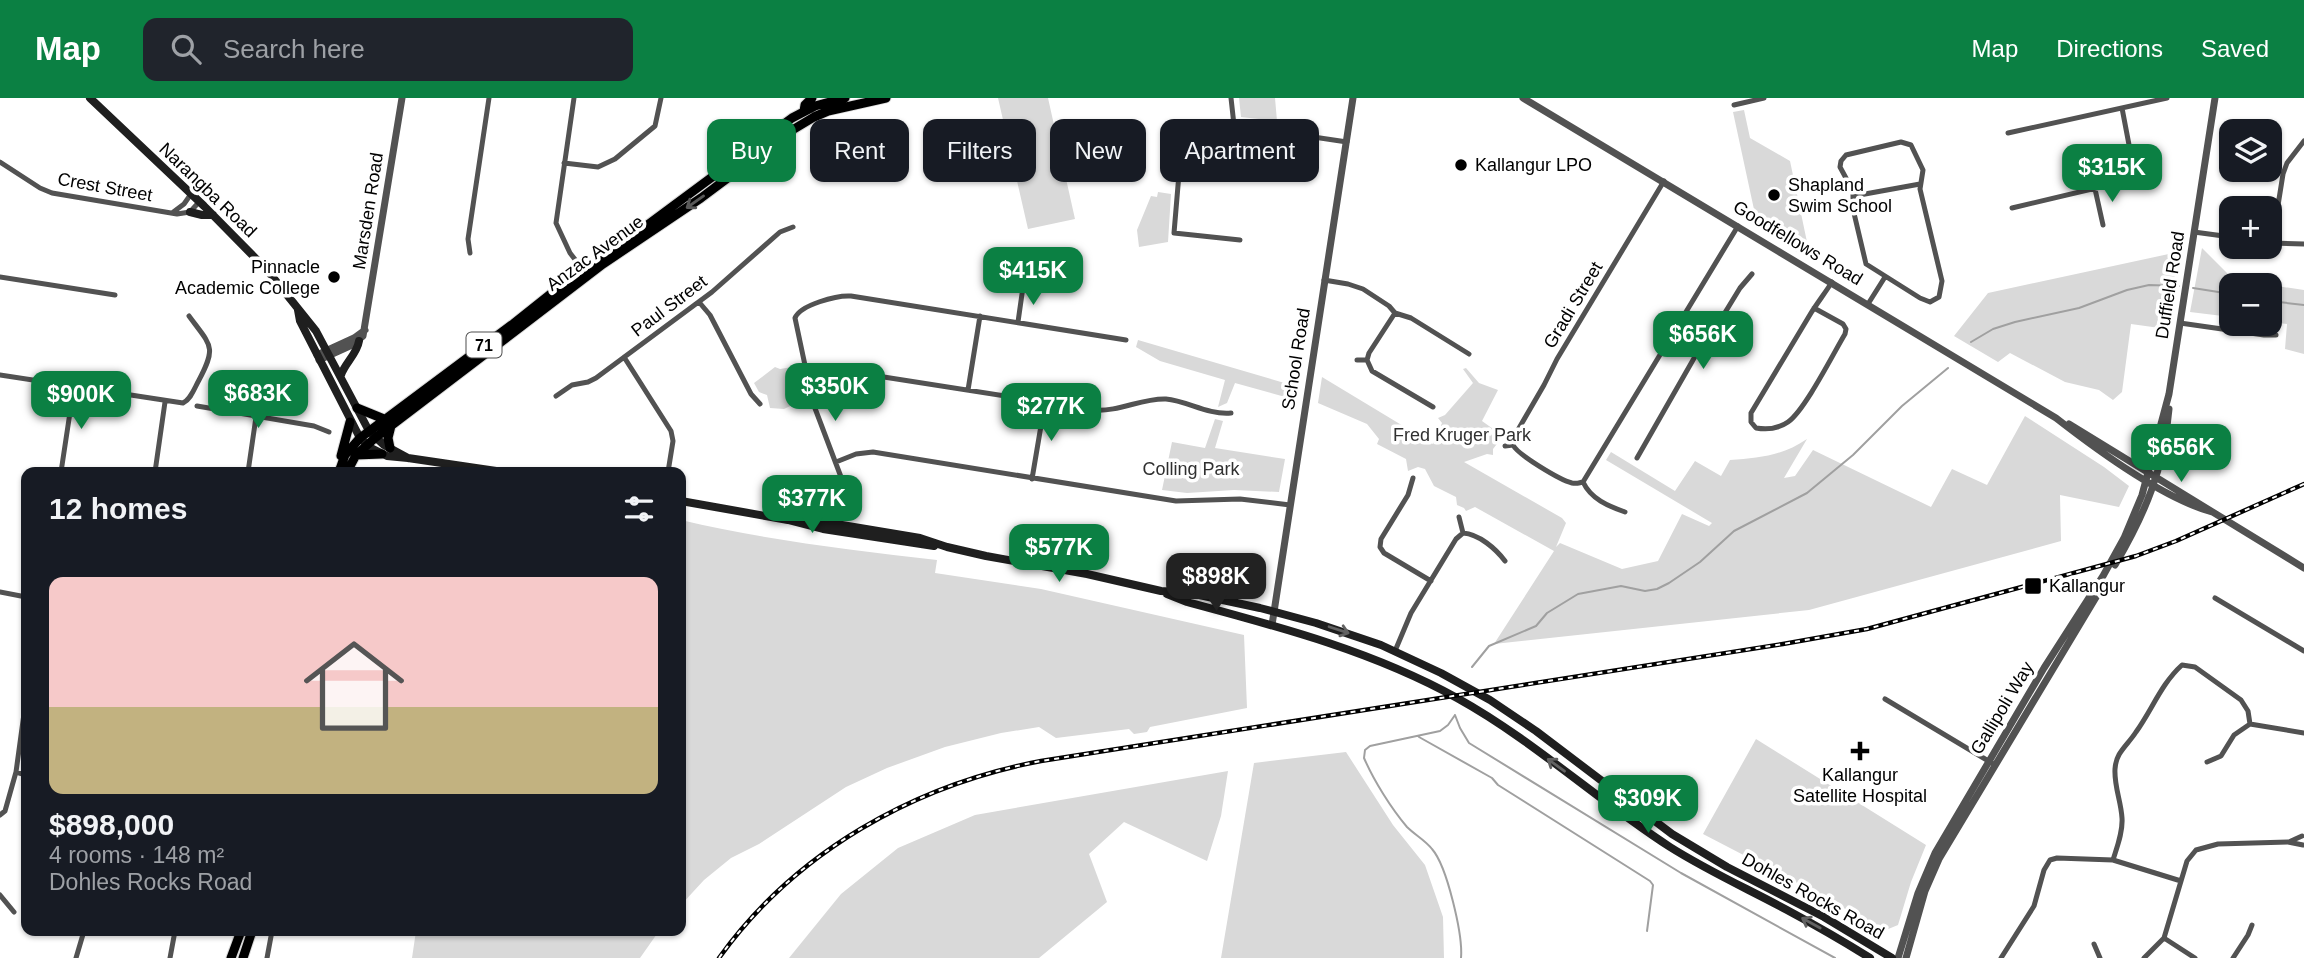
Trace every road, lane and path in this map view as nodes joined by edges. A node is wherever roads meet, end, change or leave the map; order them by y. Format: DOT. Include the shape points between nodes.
graph roads {
  1 [pos="90,98"];
  2 [pos="402,98"];
  3 [pos="489,98"];
  4 [pos="574,98"];
  5 [pos="660,98"];
  6 [pos="812,98"];
  7 [pos="886,98"];
  8 [pos="1231,98"];
  9 [pos="1353,98"];
  10 [pos="1523,98"];
  11 [pos="1764,98"];
  12 [pos="2167,98"];
  13 [pos="2215,98"];
  14 [pos="836,102"];
  15 [pos="1734,105"];
  16 [pos="2122,108"];
  17 [pos="804,111"];
  18 [pos="1233,119"];
  19 [pos="2008,133"];
  20 [pos="1319,138"];
  21 [pos="2304,141"];
  22 [pos="1347,142"];
  23 [pos="0,162"];
  24 [pos="564,163"];
  25 [pos="1664,181"];
  26 [pos="1178,182"];
  27 [pos="1920,184"];
  28 [pos="2095,189"];
  29 [pos="191,194"];
  30 [pos="1854,196"];
  31 [pos="2279,196"];
  32 [pos="199,202"];
  33 [pos="2012,208"];
  34 [pos="190,212"];
  35 [pos="172,213"];
  36 [pos="213,215"];
  37 [pos="2103,225"];
  38 [pos="1738,226"];
  39 [pos="793,227"];
  40 [pos="2194,232"];
  41 [pos="2219,235"];
  42 [pos="1240,240"];
  43 [pos="2282,243"];
  44 [pos="2304,244"];
  45 [pos="470,253"];
  46 [pos="585,273"];
  47 [pos="1752,274"];
  48 [pos="0,277"];
  49 [pos="1885,277"];
  50 [pos="1324,280"];
  51 [pos="1832,282"];
  52 [pos="1023,287"];
  53 [pos="115,295"];
  54 [pos="699,302"];
  55 [pos="1868,304"];
  56 [pos="1815,308"];
  57 [pos="298,310"];
  58 [pos="1395,313"];
  59 [pos="189,316"];
  60 [pos="980,316"];
  61 [pos="1018,322"];
  62 [pos="2180,323"];
  63 [pos="2219,328"];
  64 [pos="365,329"];
  65 [pos="1671,338"];
  66 [pos="1126,340"];
  67 [pos="359,341"];
  68 [pos="328,353"];
  69 [pos="1697,353"];
  70 [pos="1469,354"];
  71 [pos="624,357"];
  72 [pos="318,358"];
  73 [pos="1357,360"];
  74 [pos="1367,360"];
  75 [pos="0,375"];
  76 [pos="341,375"];
  77 [pos="74,386"];
  78 [pos="968,390"];
  79 [pos="811,393"];
  80 [pos="2169,394"];
  81 [pos="555,396"];
  82 [pos="165,402"];
  83 [pos="1045,402"];
  84 [pos="760,404"];
  85 [pos="197,406"];
  86 [pos="1433,407"];
  87 [pos="357,408"];
  88 [pos="1231,413"];
  89 [pos="256,417"];
  90 [pos="350,422"];
  91 [pos="387,422"];
  92 [pos="328,432"];
  93 [pos="367,438"];
  94 [pos="1513,445"];
  95 [pos="1505,446"];
  96 [pos="386,451"];
  97 [pos="356,455"];
  98 [pos="1637,458"];
  99 [pos="342,461"];
  100 [pos="836,462"];
  101 [pos="62,467"];
  102 [pos="156,467"];
  103 [pos="249,467"];
  104 [pos="340,467"];
  105 [pos="349,467"];
  106 [pos="444,467"];
  107 [pos="669,467"];
  108 [pos="2148,475"];
  109 [pos="1413,478"];
  110 [pos="1032,479"];
  111 [pos="2156,480"];
  112 [pos="1583,482"];
  113 [pos="686,502"];
  114 [pos="1290,505"];
  115 [pos="1625,512"];
  116 [pos="1460,517"];
  117 [pos="836,528"];
  118 [pos="1463,533"];
  119 [pos="1506,561"];
  120 [pos="2304,568"];
  121 [pos="1431,580"];
  122 [pos="1161,591"];
  123 [pos="0,592"];
  124 [pos="21,596"];
  125 [pos="2215,598"];
  126 [pos="1274,611"];
  127 [pos="1272,625"];
  128 [pos="2304,650"];
  129 [pos="1395,651"];
  130 [pos="1885,699"];
  131 [pos="2250,724"];
  132 [pos="2304,733"];
  133 [pos="21,736"];
  134 [pos="2207,762"];
  135 [pos="1992,764"];
  136 [pos="16,772"];
  137 [pos="21,774"];
  138 [pos="0,815"];
  139 [pos="2303,834"];
  140 [pos="2288,842"];
  141 [pos="2304,845"];
  142 [pos="2113,860"];
  143 [pos="2181,881"];
  144 [pos="0,895"];
  145 [pos="13,912"];
  146 [pos="2252,925"];
  147 [pos="83,936"];
  148 [pos="173,936"];
  149 [pos="239,936"];
  150 [pos="250,936"];
  151 [pos="271,936"];
  152 [pos="2164,938"];
  153 [pos="2094,944"];
  154 [pos="76,958"];
  155 [pos="170,958"];
  156 [pos="231,958"];
  157 [pos="243,958"];
  158 [pos="267,958"];
  159 [pos="1870,958"];
  160 [pos="1892,958"];
  161 [pos="1898,958"];
  162 [pos="1906,958"];
  163 [pos="2001,958"];
  164 [pos="2101,958"];
  165 [pos="2144,958"];
  166 [pos="2195,958"];
  167 [pos="2233,958"];
  1 -- 29 [label="main road, Narangba Road"];
  2 -- 64 [label="street, Marsden Road"];
  3 -- 45 [label="street" via="468,239"];
  4 -- 24 [label="street"];
  5 -- 24 [label="street" via="655,126 615,159 598,167"];
  6 -- 17 [label="highway"];
  7 -- 14 [label="highway, Anzac Avenue / 71"];
  8 -- 18 [label="street"];
  9 -- 22 [label="street, School Road"];
  10 -- 25 [label="street, Goodfellows Road"];
  11 -- 15 [label="street"];
  12 -- 16 [label="street"];
  13 -- 40 [label="street, Duffield Road"];
  14 -- 17 [label="highway, Anzac Avenue / 71"];
  14 -- 46 [label="highway, Anzac Avenue / 71, one-way"];
  16 -- 19 [label="street"];
  16 -- 28 [label="street" via="2133,176 2125,183"];
  17 -- 46 [label="highway, Anzac Avenue / 71"];
  20 -- 22 [label="street"];
  21 -- 31 [label="street" via="2287,163"];
  22 -- 50 [label="street, School Road"];
  23 -- 35 [label="street, Crest Street" via="48,192"];
  24 -- 46 [label="street" via="556,223"];
  25 -- 38 [label="street, Goodfellows Road"];
  25 -- 94 [label="street, Gradi Street" via="1556,359"];
  26 -- 42 [label="street" via="1174,233"];
  27 -- 30 [label="street"];
  27 -- 30 [label="street" via="1920,160 1911,145 1901,142 1842,159 1840,167"];
  27 -- 49 [label="street" via="1942,281 1940,293 1934,301 1927,301"];
  28 -- 33 [label="street"];
  28 -- 37 [label="street"];
  29 -- 32 [label="main road, Narangba Road"];
  29 -- 35 [label="street, Crest Street"];
  30 -- 49 [label="street" via="1865,261"];
  32 -- 34 [label="street"];
  32 -- 36 [label="main road, Narangba Road"];
  34 -- 35 [label="street, Crest Street"];
  34 -- 36 [label="main road"];
  36 -- 57 [label="main road, Narangba Road" via="267,270"];
  38 -- 51 [label="street, Goodfellows Road"];
  38 -- 65 [label="street"];
  39 -- 54 [label="street, Paul Street" via="780,232"];
  40 -- 41 [label="street"];
  40 -- 62 [label="street, Duffield Road"];
  43 -- 44 [label="street"];
  46 -- 91 [label="highway, Anzac Avenue / 71"];
  47 -- 69 [label="street"];
  48 -- 53 [label="street"];
  49 -- 55 [label="street"];
  50 -- 58 [label="street" via="1358,287"];
  50 -- 114 [label="street, School Road"];
  51 -- 55 [label="street, Goodfellows Road"];
  51 -- 56 [label="street"];
  52 -- 61 [label="street"];
  54 -- 71 [label="street, Paul Street"];
  54 -- 84 [label="street"];
  55 -- 108 [label="street, Goodfellows Road" via="2056,418 2099,450"];
  56 -- 56 [label="street" via="1751,412 1756,428 1776,428 1796,415 1845,334 1843,324"];
  57 -- 68 [label="main road, Narangba Road"];
  57 -- 72 [label="main road, Narangba Road"];
  58 -- 70 [label="street"];
  58 -- 74 [label="street"];
  59 -- 82 [label="street" via="206,337 210,359 187,402"];
  60 -- 61 [label="street"];
  60 -- 78 [label="street"];
  60 -- 79 [label="street" via="846,295 801,310 796,315"];
  61 -- 66 [label="street"];
  62 -- 63 [label="street"];
  62 -- 80 [label="street, Duffield Road"];
  64 -- 67 [label="street, Marsden Road"];
  64 -- 68 [label="street"];
  65 -- 69 [label="street"];
  65 -- 112 [label="street"];
  67 -- 68 [label="street"];
  67 -- 76 [label="main road"];
  68 -- 72 [label="street"];
  68 -- 76 [label="main road, Narangba Road"];
  69 -- 98 [label="street"];
  71 -- 81 [label="street, Paul Street" via="591,381 572,385"];
  71 -- 107 [label="street" via="671,431"];
  72 -- 90 [label="main road, Narangba Road"];
  73 -- 74 [label="street"];
  74 -- 86 [label="street" via="1371,369"];
  75 -- 77 [label="street"];
  76 -- 87 [label="main road, Narangba Road"];
  77 -- 82 [label="street"];
  77 -- 101 [label="street"];
  78 -- 79 [label="street" via="867,375"];
  78 -- 83 [label="street"];
  79 -- 100 [label="street"];
  80 -- 108 [label="street, Duffield Road"];
  80 -- 111 [label="street, Duffield Road"];
  82 -- 102 [label="street"];
  83 -- 88 [label="street" via="1100,411 1167,400"];
  83 -- 110 [label="street"];
  85 -- 89 [label="street"];
  87 -- 91 [label="highway"];
  87 -- 93 [label="main road, Narangba Road"];
  89 -- 92 [label="street"];
  89 -- 103 [label="street"];
  90 -- 93 [label="main road, Narangba Road"];
  90 -- 99 [label="highway"];
  91 -- 93 [label="highway, Anzac Avenue / 71"];
  91 -- 96 [label="highway"];
  93 -- 96 [label="main road"];
  93 -- 97 [label="highway, Anzac Avenue / 71"];
  93 -- 99 [label="highway, Anzac Avenue / 71"];
  94 -- 95 [label="street"];
  94 -- 112 [label="street" via="1521,455 1567,481"];
  96 -- 97 [label="highway"];
  96 -- 106 [label="main road" via="399,459"];
  97 -- 105 [label="highway, Anzac Avenue / 71"];
  99 -- 104 [label="highway, Anzac Avenue / 71"];
  100 -- 110 [label="street" via="873,452"];
  100 -- 117 [label="street" via="842,485"];
  108 -- 111 [label="street, Goodfellows Road"];
  108 -- 135 [label="street, Gallipoli Way" via="2118,550"];
  109 -- 121 [label="street" via="1380,547"];
  110 -- 114 [label="street" via="1176,501 1240,499"];
  111 -- 120 [label="street, Goodfellows Road"];
  111 -- 135 [label="street, Gallipoli Way" via="2133,536"];
  112 -- 115 [label="street" via="1594,496"];
  113 -- 117 [label="main road, Dohles Rocks Road"];
  114 -- 126 [label="street, School Road"];
  116 -- 118 [label="street"];
  117 -- 122 [label="main road, Dohles Rocks Road"];
  118 -- 119 [label="street" via="1494,548"];
  118 -- 121 [label="street"];
  121 -- 129 [label="street"];
  122 -- 126 [label="main road, Dohles Rocks Road"];
  122 -- 127 [label="main road, Dohles Rocks Road"];
  123 -- 124 [label="street"];
  125 -- 128 [label="street"];
  126 -- 127 [label="street, School Road"];
  126 -- 129 [label="main road, Dohles Rocks Road, one-way"];
  159 -- 127 [label="main road, Dohles Rocks Road, one-way" via="1668,846 1524,741 1456,698 1374,659"];
  129 -- 160 [label="main road, Dohles Rocks Road" via="1507,711 1689,845"];
  130 -- 135 [label="street"];
  131 -- 132 [label="street"];
  131 -- 134 [label="street" via="2234,735 2221,756"];
  131 -- 142 [label="street" via="2241,700 2195,667 2182,665 2117,755 2115,780 2122,831"];
  133 -- 136 [label="street"];
  135 -- 161 [label="street, Gallipoli Way" via="1930,862"];
  135 -- 162 [label="street, Gallipoli Way" via="1929,881"];
  136 -- 137 [label="street"];
  136 -- 138 [label="street"];
  139 -- 140 [label="street"];
  139 -- 141 [label="street"];
  140 -- 141 [label="street"];
  140 -- 143 [label="street" via="2202,847 2189,858"];
  142 -- 143 [label="street"];
  142 -- 163 [label="street" via="2050,860 2034,906"];
  143 -- 152 [label="street"];
  144 -- 145 [label="street"];
  146 -- 167 [label="street"];
  147 -- 154 [label="street"];
  148 -- 155 [label="street"];
  149 -- 156 [label="highway"];
  150 -- 157 [label="highway"];
  151 -- 158 [label="street"];
  152 -- 165 [label="street"];
  152 -- 166 [label="street"];
  153 -- 164 [label="street"];
}
